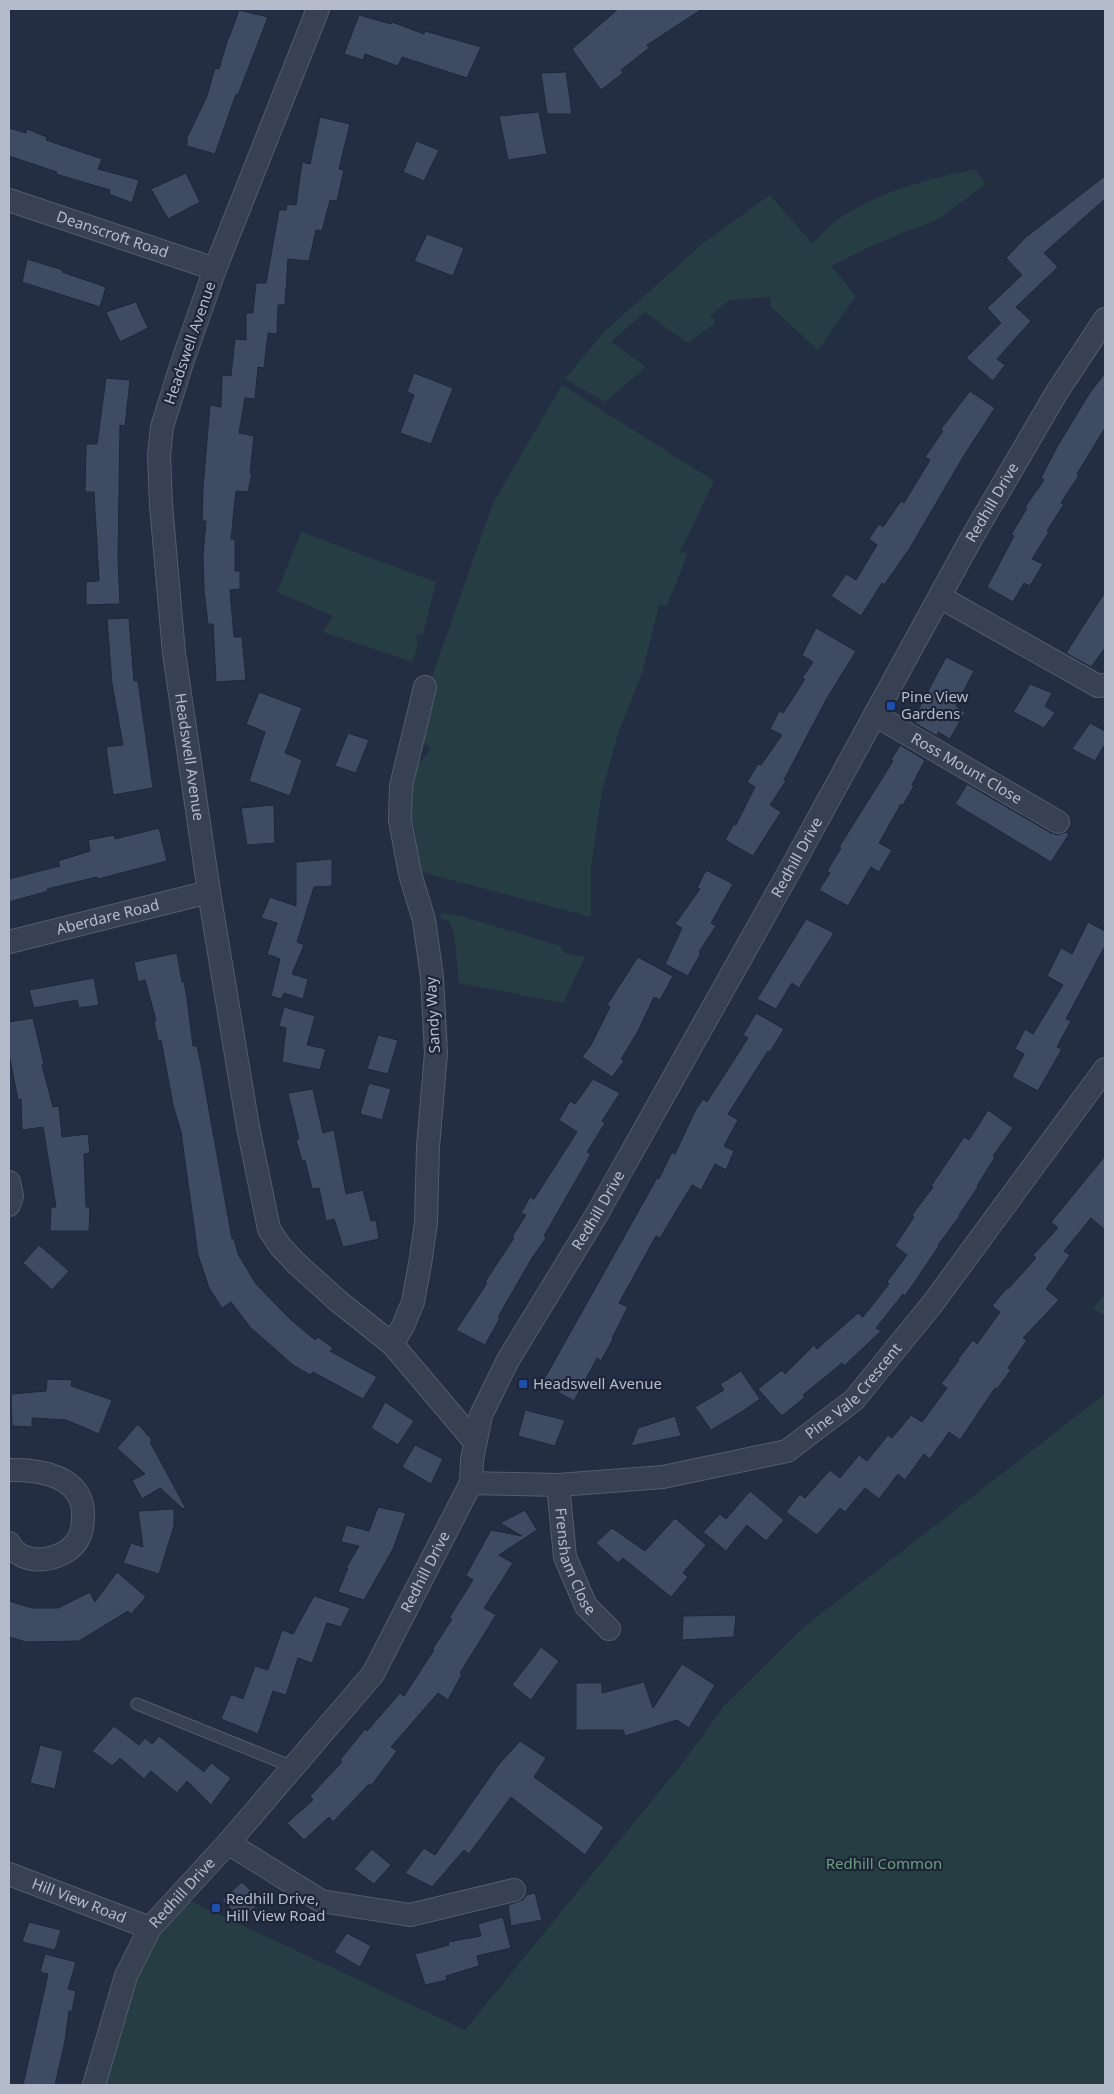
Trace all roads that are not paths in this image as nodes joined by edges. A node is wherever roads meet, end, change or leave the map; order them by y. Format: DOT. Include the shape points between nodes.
graph roads {
  1 [pos="318,9"];
  2 [pos="9,200"];
  3 [pos="216,269"];
  4 [pos="1105,319"];
  5 [pos="940,597"];
  6 [pos="1105,685"];
  7 [pos="425,687"];
  8 [pos="875,715"];
  9 [pos="1058,822"];
  10 [pos="209,892"];
  11 [pos="9,942"];
  12 [pos="1105,1069"];
  13 [pos="9,1182"];
  14 [pos="9,1206"];
  15 [pos="392,1344"];
  16 [pos="475,1442"];
  17 [pos="9,1470"];
  18 [pos="471,1483"];
  19 [pos="558,1485"];
  20 [pos="9,1543"];
  21 [pos="609,1629"];
  22 [pos="138,1704"];
  23 [pos="293,1766"];
  24 [pos="228,1842"];
  25 [pos="9,1874"];
  26 [pos="514,1890"];
  27 [pos="150,1928"];
  28 [pos="94,2085"];
  1 -- 3 [label="street, Headswell Avenue"];
  2 -- 3 [label="street, Deanscroft Road"];
  3 -- 10 [label="street, Headswell Avenue" via="171,396 162,427 159,455 174,654"];
  4 -- 5 [label="street, Redhill Drive" via="1057,392"];
  5 -- 6 [label="street" via="1098,686"];
  5 -- 8 [label="street, Redhill Drive"];
  7 -- 15 [label="street, Sandy Way" via="401,786 400,820 410,874 424,920 432,978 436,1053 421,1258 412,1302"];
  8 -- 9 [label="street, Ross Mount Close"];
  8 -- 16 [label="street, Redhill Drive" via="597,1214 508,1360 481,1415"];
  10 -- 11 [label="street, Aberdare Road"];
  10 -- 15 [label="street, Headswell Avenue" via="269,1229 296,1263"];
  12 -- 19 [label="street, Pine Vale Crescent" via="933,1303 854,1400 817,1429 788,1451 663,1477"];
  13 -- 14 [label="street" via="12,1196"];
  15 -- 16 [label="street, Headswell Avenue"];
  16 -- 18 [label="street, Redhill Drive"];
  17 -- 20 [label="street" via="54,1475 76,1491 83,1508 80,1536 69,1550 56,1556 33,1559 12,1549"];
  18 -- 19 [label="street, Pine Vale Crescent"];
  18 -- 23 [label="street, Redhill Drive" via="373,1674"];
  19 -- 21 [label="street, Frensham Close" via="566,1557 586,1606"];
  22 -- 23 [label="lane"];
  23 -- 24 [label="street, Redhill Drive"];
  24 -- 26 [label="street" via="321,1901 410,1915"];
  24 -- 27 [label="street, Redhill Drive"];
  25 -- 27 [label="street, Hill View Road"];
  27 -- 28 [label="street, Redhill Drive" via="126,1976"];
}
